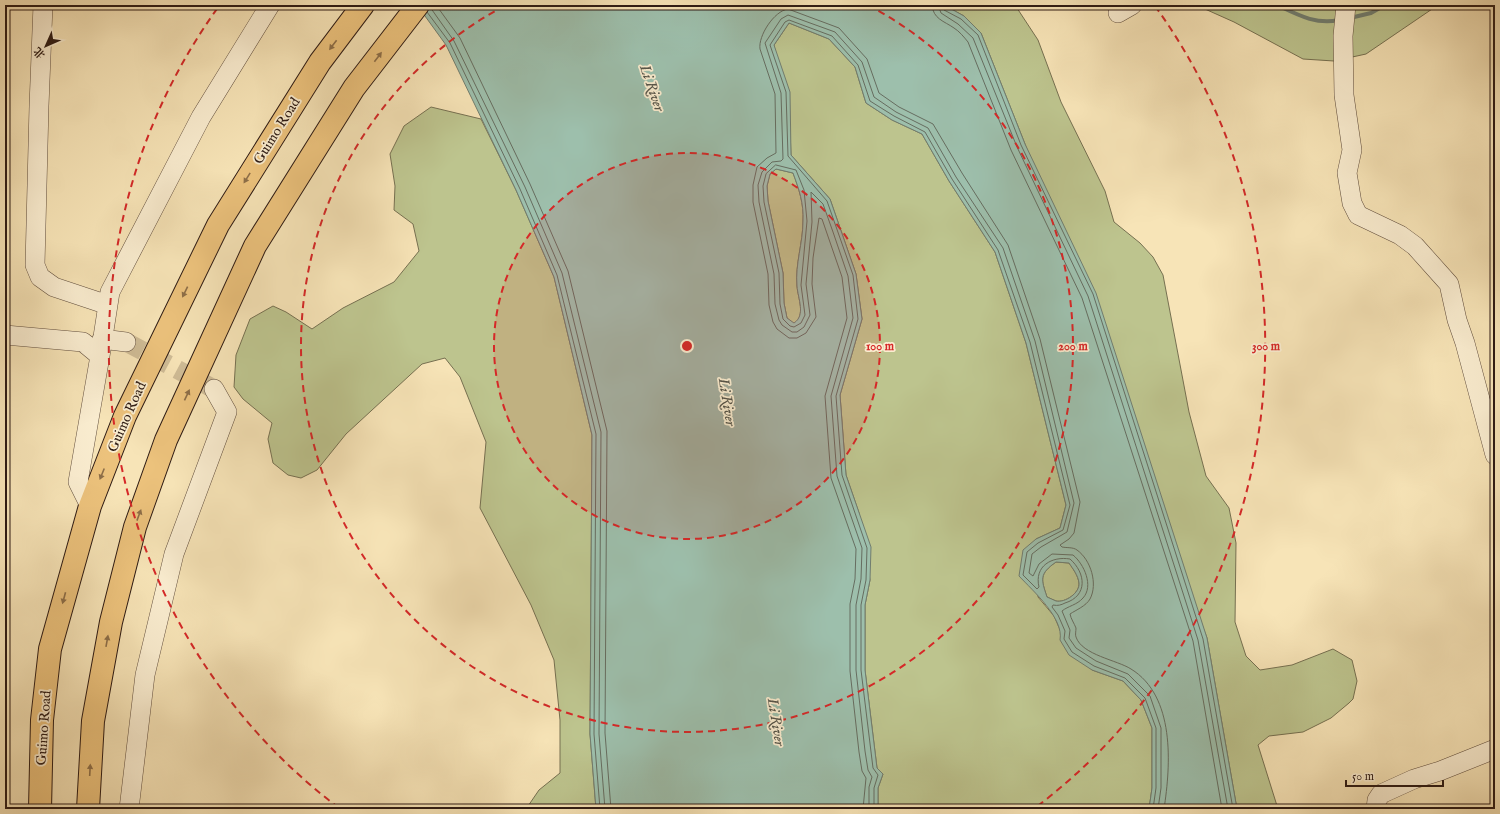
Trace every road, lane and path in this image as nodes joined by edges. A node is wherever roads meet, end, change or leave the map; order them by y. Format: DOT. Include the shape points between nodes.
graph roads {
  1 [pos="43,5"];
  2 [pos="270,5"];
  3 [pos="364,5"];
  4 [pos="418,5"];
  5 [pos="1346,5"];
  6 [pos="108,305"];
  7 [pos="5,335"];
  8 [pos="126,342"];
  9 [pos="101,347"];
  10 [pos="214,389"];
  11 [pos="1490,414"];
  12 [pos="1495,455"];
  13 [pos="90,506"];
  14 [pos="1495,749"];
  15 [pos="40,809"];
  16 [pos="88,809"];
  17 [pos="129,809"];
  18 [pos="1376,809"];
  1 -- 6 [label="street" via="38,106 36,265 40,277 54,287"];
  2 -- 6 [label="street" via="201,118 110,292"];
  3 -- 13 [label="main road, Guimo Road, one-way" via="320,62 218,225 125,416"];
  16 -- 4 [label="main road, one-way" via="93,721 111,622 134,527 164,447 255,246 354,88"];
  5 -- 11 [label="street" via="1343,36 1344,95 1352,150 1347,173 1352,203 1358,215 1400,235 1414,246 1448,284 1457,320"];
  6 -- 9 [label="street"];
  7 -- 9 [label="street" via="83,342"];
  8 -- 9 [label="street"];
  9 -- 13 [label="street" via="78,482"];
  10 -- 17 [label="street" via="228,412 174,554 145,675"];
  11 -- 12 [label="street"];
  13 -- 15 [label="main road, Guimo Road, one-way" via="50,649 42,720"];
  14 -- 18 [label="street" via="1381,794"];
}
